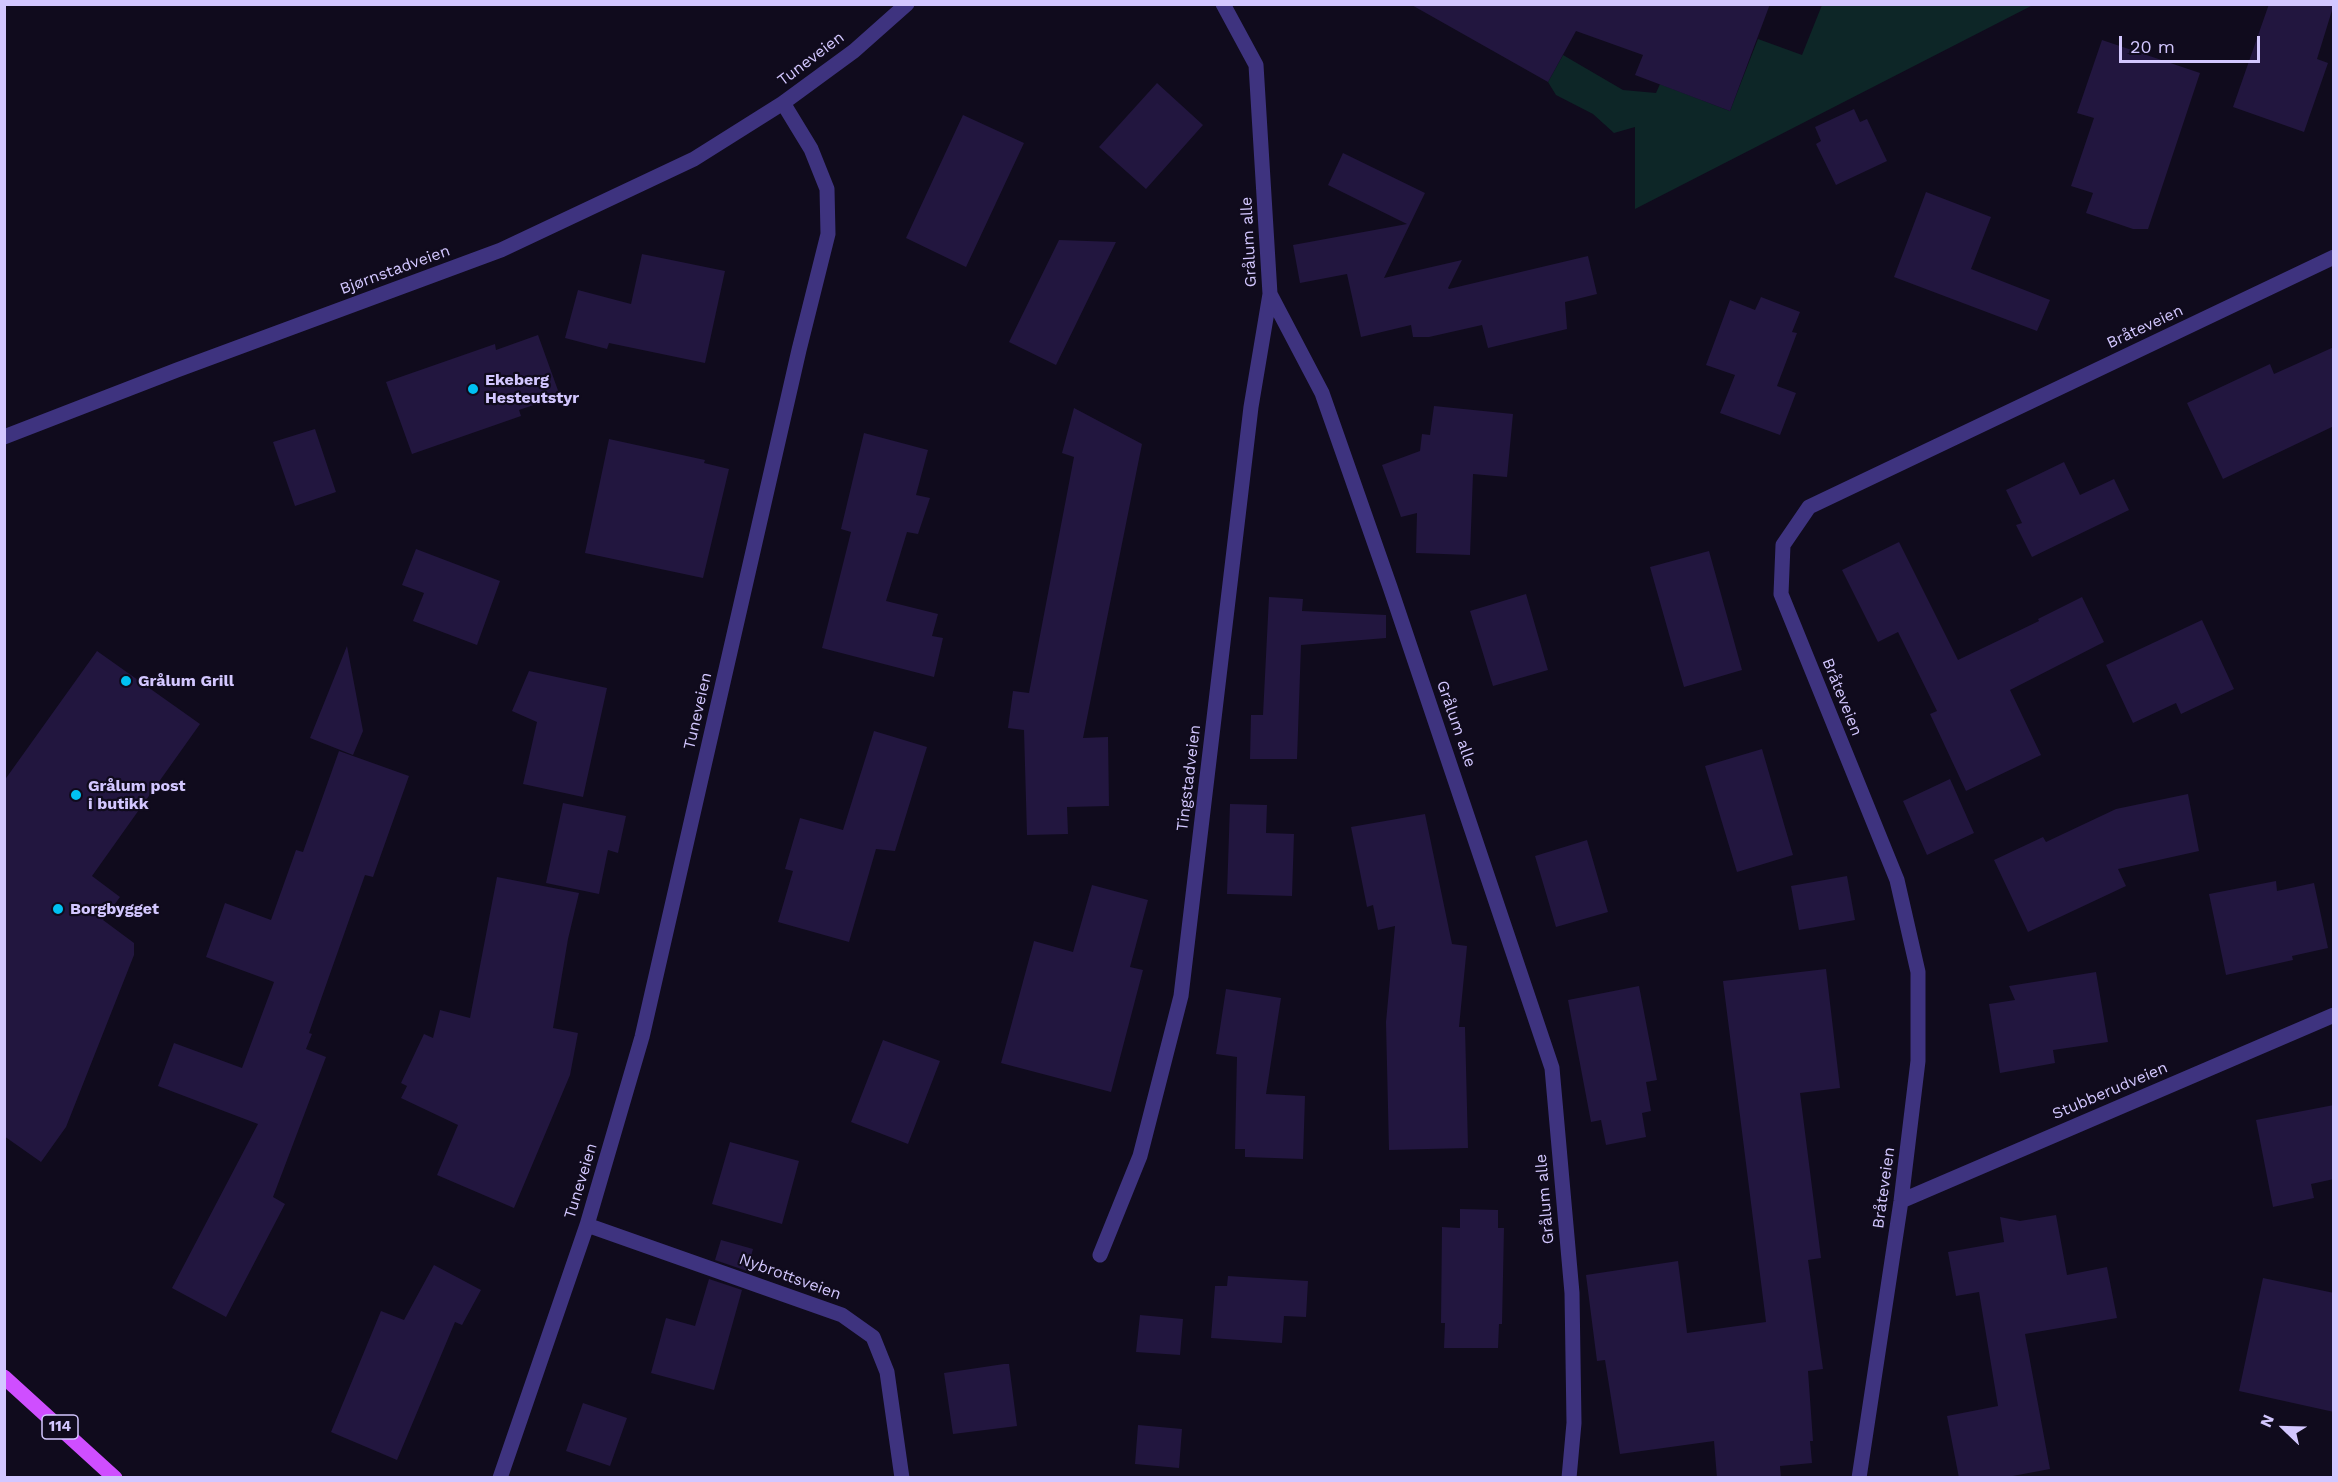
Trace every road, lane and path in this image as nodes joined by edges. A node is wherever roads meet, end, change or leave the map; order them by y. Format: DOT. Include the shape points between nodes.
graph roads {
  1 [pos="907,4"];
  2 [pos="1223,4"];
  3 [pos="783,103"];
  4 [pos="2334,257"];
  5 [pos="1270,294"];
  6 [pos="4,437"];
  7 [pos="2334,1014"];
  8 [pos="1901,1201"];
  9 [pos="587,1225"];
  10 [pos="1100,1256"];
  11 [pos="4,1377"];
  12 [pos="115,1478"];
  13 [pos="500,1478"];
  14 [pos="902,1478"];
  15 [pos="1569,1478"];
  16 [pos="1859,1478"];
  1 -- 3 [label="street, Tuneveien" via="854,51"];
  2 -- 5 [label="street, Grålum alle" via="1256,65"];
  3 -- 6 [label="street, Bjørnstadveien" via="694,159 501,250"];
  3 -- 9 [label="street, Tuneveien" via="811,149 827,189 828,234 642,1037"];
  4 -- 8 [label="street, Bråteveien" via="1809,507 1783,545 1781,594 1897,880 1918,972 1918,1061"];
  5 -- 10 [label="street, Tingstadveien" via="1250,419 1181,996 1140,1156"];
  5 -- 15 [label="street, Grålum alle" via="1322,393 1552,1068 1572,1293 1574,1422"];
  7 -- 8 [label="street, Stubberudveien"];
  8 -- 16 [label="street, Bråteveien"];
  9 -- 13 [label="street, Tuneveien"];
  9 -- 14 [label="street, Nybrottsveien" via="842,1315 873,1337 887,1372"];
  11 -- 12 [label="main road, 114"];
}
